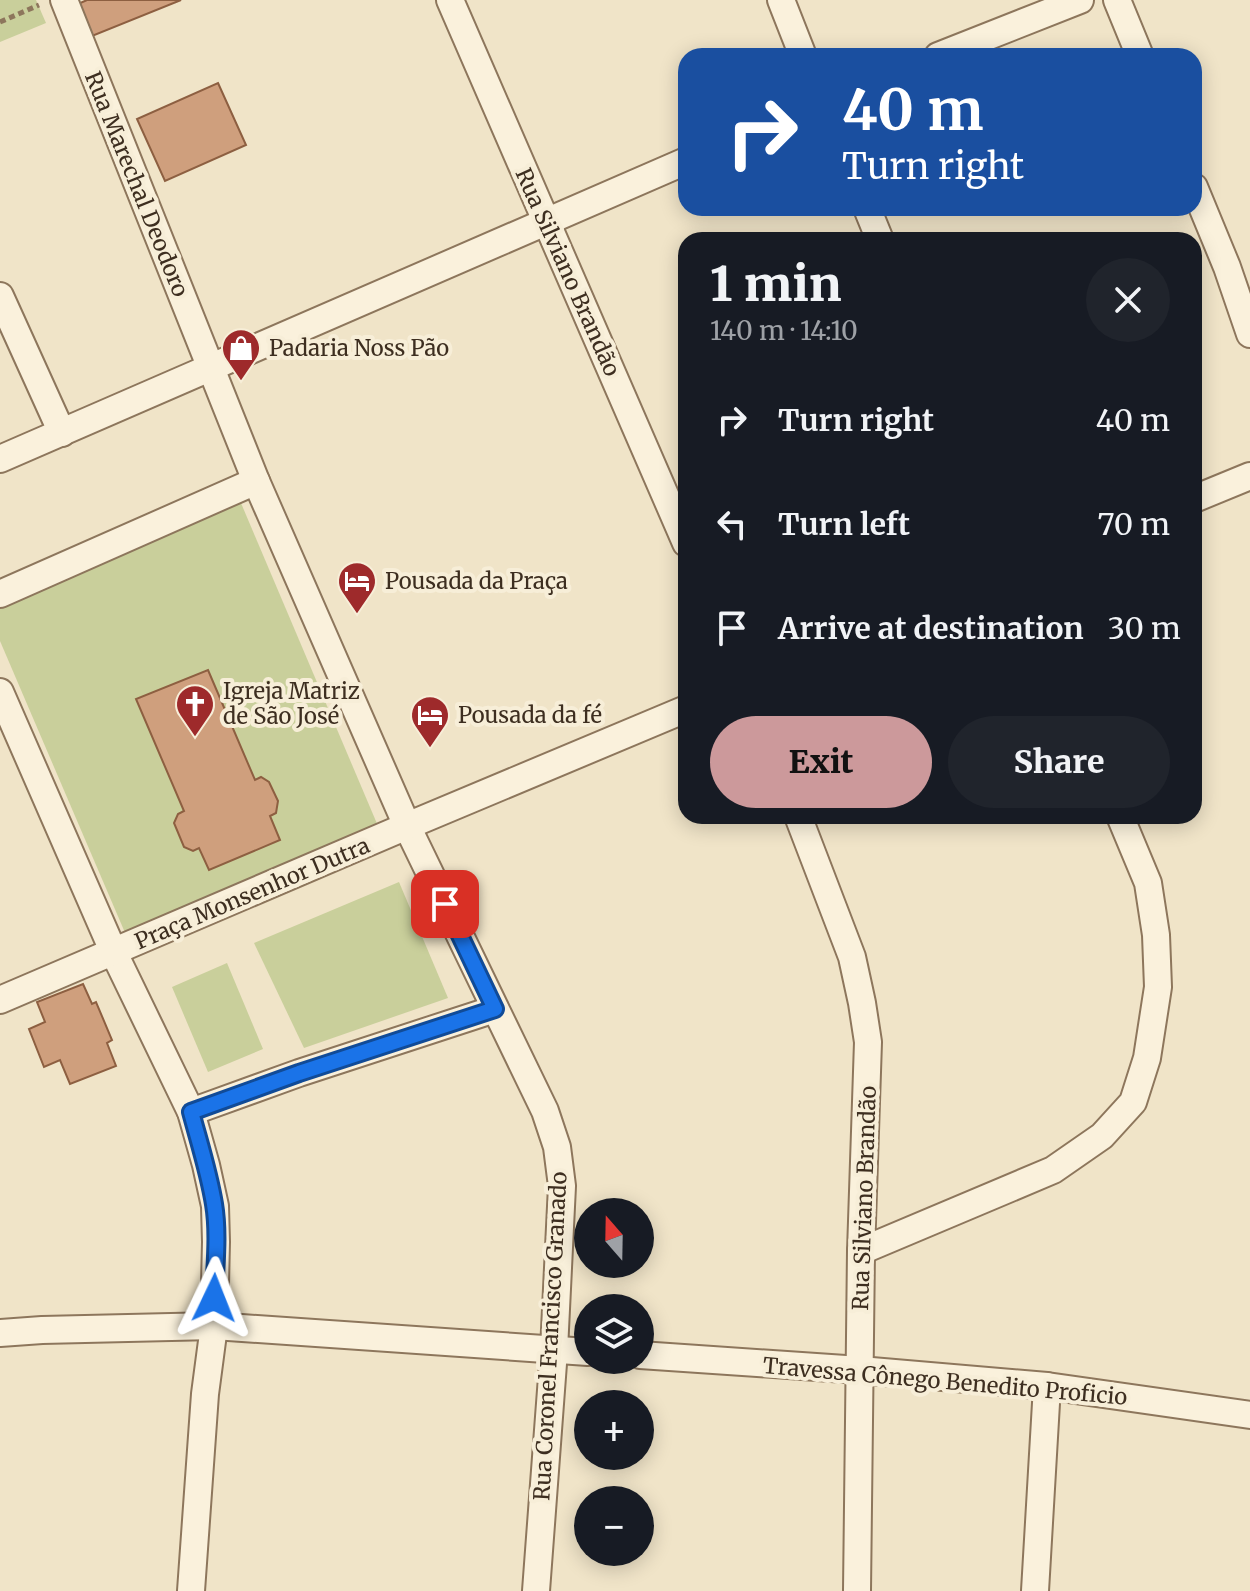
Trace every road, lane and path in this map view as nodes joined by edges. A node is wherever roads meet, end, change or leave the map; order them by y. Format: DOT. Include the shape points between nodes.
graph roads {
  1 [pos="50,0"];
  2 [pos="64,0"];
  3 [pos="450,0"];
  4 [pos="781,0"];
  5 [pos="1080,0"];
  6 [pos="1117,0"];
  7 [pos="0,22"];
  8 [pos="800,48"];
  9 [pos="958,48"];
  10 [pos="1137,48"];
  11 [pos="678,164"];
  12 [pos="1202,206"];
  13 [pos="545,222"];
  14 [pos="0,296"];
  15 [pos="1250,334"];
  16 [pos="211,367"];
  17 [pos="62,433"];
  18 [pos="0,459"];
  19 [pos="1250,476"];
  20 [pos="256,481"];
  21 [pos="1202,496"];
  22 [pos="678,525"];
  23 [pos="0,594"];
  24 [pos="0,692"];
  25 [pos="678,712"];
  26 [pos="801,824"];
  27 [pos="1123,824"];
  28 [pos="407,826"];
  29 [pos="114,953"];
  30 [pos="0,1000"];
  31 [pos="495,1009"];
  32 [pos="191,1112"];
  33 [pos="861,1251"];
  34 [pos="214,1326"];
  35 [pos="0,1333"];
  36 [pos="554,1350"];
  37 [pos="574,1351"];
  38 [pos="654,1356"];
  39 [pos="860,1370"];
  40 [pos="1047,1386"];
  41 [pos="1250,1415"];
  42 [pos="191,1591"];
  43 [pos="536,1591"];
  44 [pos="857,1591"];
  45 [pos="1035,1591"];
  1 -- 7 [label="path"];
  2 -- 16 [label="street, Rua Marechal Deodoro"];
  3 -- 13 [label="street, Rua Silviano Brandão"];
  4 -- 8 [label="street"];
  5 -- 9 [label="street"];
  6 -- 10 [label="street"];
  11 -- 13 [label="street"];
  12 -- 15 [label="street"];
  13 -- 16 [label="street"];
  13 -- 22 [label="street, Rua Silviano Brandão"];
  14 -- 17 [label="street"];
  16 -- 17 [label="street"];
  16 -- 20 [label="street, Rua Marechal Deodoro"];
  17 -- 18 [label="street"];
  19 -- 21 [label="street"];
  20 -- 23 [label="street"];
  20 -- 28 [label="street, Rua Coronel Francisco Granado"];
  24 -- 29 [label="street"];
  25 -- 28 [label="street, Praça Monsenhor Dutra"];
  26 -- 33 [label="street, Rua Silviano Brandão" via="852,957 868,1042"];
  27 -- 33 [label="street" via="1148,883 1158,987 1147,1058 1133,1102 1102,1136 1053,1170"];
  28 -- 29 [label="street, Praça Monsenhor Dutra"];
  28 -- 31 [label="street, Rua Coronel Francisco Granado"];
  29 -- 30 [label="street"];
  29 -- 32 [label="street, Praça Monsenhor Dutra"];
  31 -- 32 [label="street"];
  31 -- 36 [label="street, Rua Coronel Francisco Granado" via="557,1147 562,1186"];
  32 -- 34 [label="street, Praça Monsenhor Dutra" via="215,1206"];
  33 -- 39 [label="street, Rua Silviano Brandão"];
  34 -- 35 [label="street"];
  34 -- 36 [label="street"];
  34 -- 42 [label="street, Praça Monsenhor Dutra"];
  36 -- 37 [label="street"];
  36 -- 43 [label="street, Rua Coronel Francisco Granado"];
  38 -- 39 [label="street, Travessa Cônego Benedito Proficio"];
  39 -- 40 [label="street, Travessa Cônego Benedito Proficio"];
  39 -- 44 [label="street, Rua Silviano Brandão"];
  40 -- 41 [label="street, Travessa Cônego Benedito Proficio"];
  40 -- 45 [label="street"];
}
